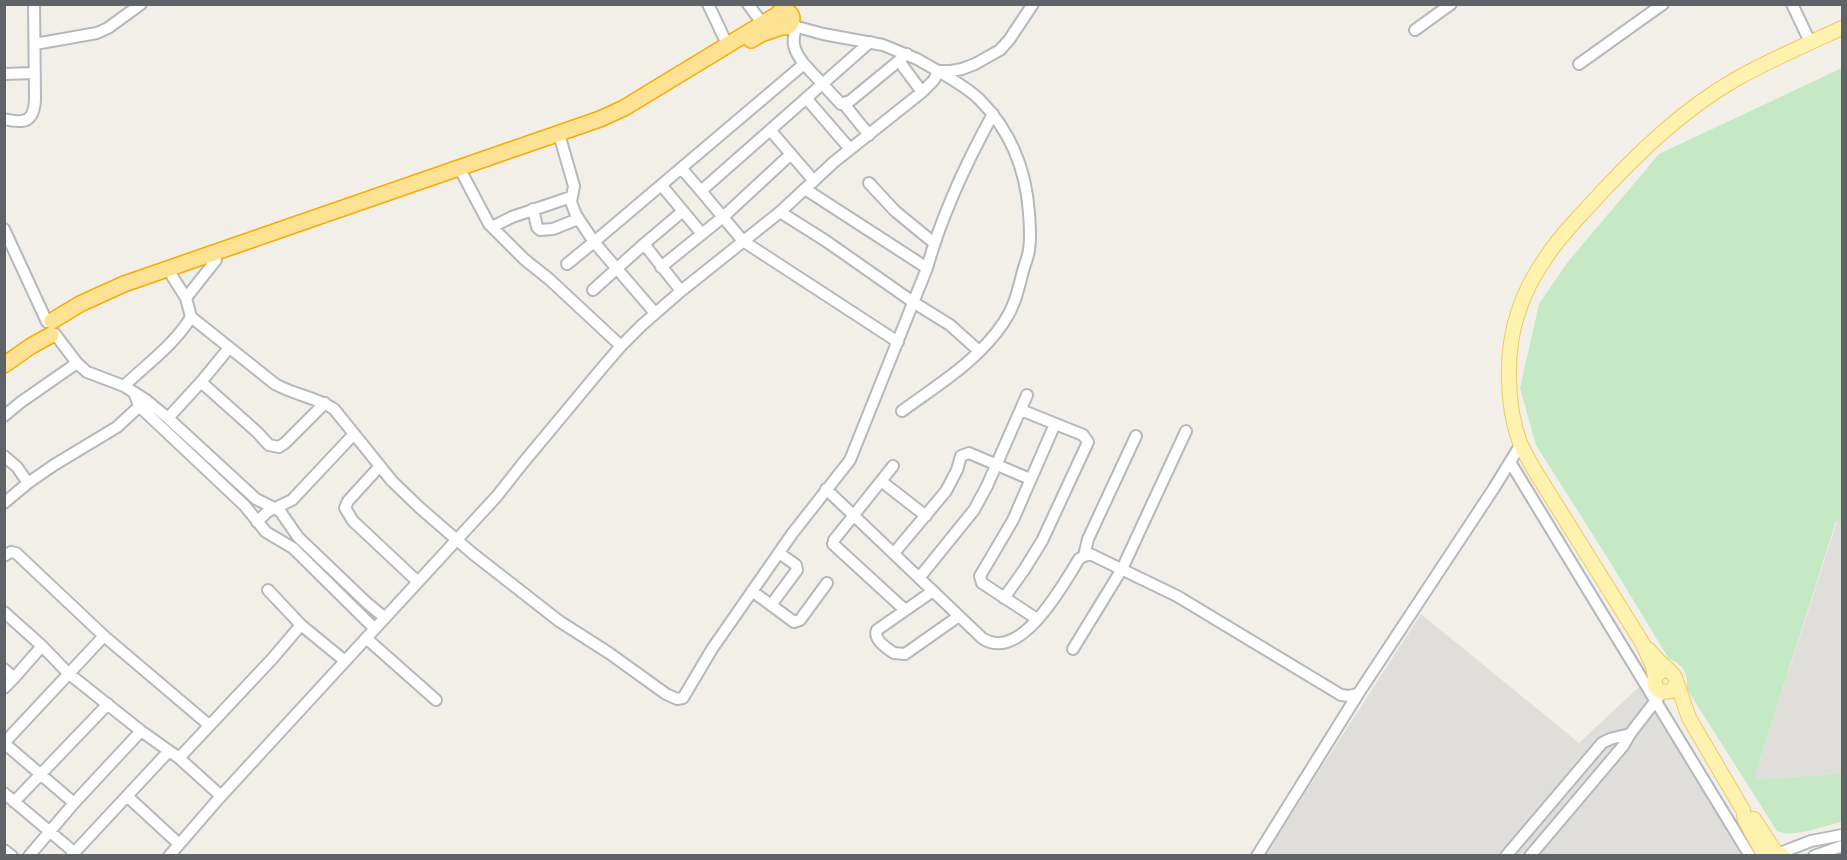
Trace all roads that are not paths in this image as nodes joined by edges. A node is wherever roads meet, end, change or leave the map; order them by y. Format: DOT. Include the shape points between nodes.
graph roads {
  1 [pos="34,4"];
  2 [pos="141,4"];
  3 [pos="708,4"];
  4 [pos="748,4"];
  5 [pos="1033,4"];
  6 [pos="1450,4"];
  7 [pos="1792,4"];
  8 [pos="1658,6"];
  9 [pos="789,19"];
  10 [pos="762,23"];
  11 [pos="1842,28"];
  12 [pos="1415,30"];
  13 [pos="870,42"];
  14 [pos="1810,42"];
  15 [pos="35,44"];
  16 [pos="728,46"];
  17 [pos="903,57"];
  18 [pos="804,64"];
  19 [pos="1579,64"];
  20 [pos="938,71"];
  21 [pos="35,73"];
  22 [pos="4,74"];
  23 [pos="822,83"];
  24 [pos="922,92"];
  25 [pos="806,98"];
  26 [pos="844,104"];
  27 [pos="993,114"];
  28 [pos="4,119"];
  29 [pos="771,131"];
  30 [pos="869,135"];
  31 [pos="561,141"];
  32 [pos="850,150"];
  33 [pos="791,154"];
  34 [pos="682,169"];
  35 [pos="463,175"];
  36 [pos="814,181"];
  37 [pos="869,183"];
  38 [pos="662,186"];
  39 [pos="805,189"];
  40 [pos="701,191"];
  41 [pos="571,196"];
  42 [pos="533,209"];
  43 [pos="683,211"];
  44 [pos="780,212"];
  45 [pos="723,217"];
  46 [pos="578,219"];
  47 [pos="492,227"];
  48 [pos="4,229"];
  49 [pos="702,234"];
  50 [pos="594,242"];
  51 [pos="743,242"];
  52 [pos="934,243"];
  53 [pos="644,244"];
  54 [pos="216,260"];
  55 [pos="567,264"];
  56 [pos="661,267"];
  57 [pos="927,268"];
  58 [pos="618,269"];
  59 [pos="172,276"];
  60 [pos="593,290"];
  61 [pos="681,291"];
  62 [pos="186,298"];
  63 [pos="914,302"];
  64 [pos="655,313"];
  65 [pos="191,316"];
  66 [pos="51,327"];
  67 [pos="898,342"];
  68 [pos="621,346"];
  69 [pos="230,348"];
  70 [pos="979,351"];
  71 [pos="4,355"];
  72 [pos="77,363"];
  73 [pos="4,365"];
  74 [pos="201,382"];
  75 [pos="124,386"];
  76 [pos="1027,395"];
  77 [pos="143,403"];
  78 [pos="325,403"];
  79 [pos="1021,410"];
  80 [pos="902,411"];
  81 [pos="4,416"];
  82 [pos="168,418"];
  83 [pos="1054,424"];
  84 [pos="1186,431"];
  85 [pos="354,434"];
  86 [pos="1136,436"];
  87 [pos="1521,444"];
  88 [pos="4,456"];
  89 [pos="1510,462"];
  90 [pos="997,465"];
  91 [pos="380,466"];
  92 [pos="893,466"];
  93 [pos="1030,479"];
  94 [pos="881,481"];
  95 [pos="28,483"];
  96 [pos="826,489"];
  97 [pos="292,500"];
  98 [pos="4,503"];
  99 [pos="274,508"];
  100 [pos="854,514"];
  101 [pos="926,516"];
  102 [pos="286,519"];
  103 [pos="257,522"];
  104 [pos="269,534"];
  105 [pos="457,538"];
  106 [pos="779,553"];
  107 [pos="894,553"];
  108 [pos="4,556"];
  109 [pos="1084,556"];
  110 [pos="1122,569"];
  111 [pos="919,578"];
  112 [pos="418,582"];
  113 [pos="827,583"];
  114 [pos="268,590"];
  115 [pos="752,591"];
  116 [pos="933,591"];
  117 [pos="1004,598"];
  118 [pos="771,605"];
  119 [pos="905,610"];
  120 [pos="4,612"];
  121 [pos="958,616"];
  122 [pos="385,618"];
  123 [pos="1037,619"];
  124 [pos="301,625"];
  125 [pos="375,629"];
  126 [pos="104,636"];
  127 [pos="366,639"];
  128 [pos="1643,644"];
  129 [pos="42,646"];
  130 [pos="1072,650"];
  131 [pos="345,661"];
  132 [pos="4,669"];
  133 [pos="68,673"];
  134 [pos="1655,677"];
  135 [pos="1673,677"];
  136 [pos="14,678"];
  137 [pos="4,688"];
  138 [pos="1358,694"];
  139 [pos="1661,696"];
  140 [pos="436,700"];
  141 [pos="108,704"];
  142 [pos="1689,718"];
  143 [pos="209,725"];
  144 [pos="141,731"];
  145 [pos="1630,734"];
  146 [pos="4,743"];
  147 [pos="169,751"];
  148 [pos="178,758"];
  149 [pos="41,774"];
  150 [pos="4,793"];
  151 [pos="127,796"];
  152 [pos="221,796"];
  153 [pos="14,802"];
  154 [pos="74,803"];
  155 [pos="50,832"];
  156 [pos="1842,835"];
  157 [pos="179,844"];
  158 [pos="1842,846"];
  159 [pos="4,850"];
  160 [pos="72,854"];
  161 [pos="1774,854"];
  162 [pos="12,855"];
  163 [pos="29,855"];
  164 [pos="169,855"];
  165 [pos="1257,855"];
  166 [pos="1506,855"];
  167 [pos="1530,855"];
  168 [pos="1750,855"];
  169 [pos="1814,855"];
  1 -- 15 [label="street"];
  2 -- 15 [label="street" via="97,33"];
  3 -- 16 [label="street"];
  4 -- 10 [label="street"];
  5 -- 20 [label="street" via="1000,50 962,69"];
  6 -- 12 [label="street"];
  7 -- 14 [label="street"];
  8 -- 19 [label="street"];
  9 -- 10 [label="highway"];
  9 -- 13 [label="street" via="823,34"];
  9 -- 18 [label="street" via="793,48"];
  9 -- 31 [label="highway" via="627,114"];
  10 -- 16 [label="highway"];
  11 -- 14 [label="main road"];
  13 -- 17 [label="street"];
  13 -- 23 [label="street"];
  14 -- 87 [label="main road" via="1736,80 1665,130 1613,180 1548,255 1524,297 1513,328 1510,398"];
  15 -- 21 [label="street"];
  16 -- 66 [label="highway" via="600,119 124,284 87,300"];
  17 -- 20 [label="street"];
  17 -- 24 [label="street"];
  17 -- 26 [label="street"];
  18 -- 23 [label="street"];
  18 -- 34 [label="street"];
  20 -- 24 [label="street"];
  20 -- 27 [label="street" via="966,89"];
  21 -- 22 [label="street"];
  21 -- 28 [label="street" via="31,118"];
  23 -- 25 [label="street"];
  23 -- 26 [label="street" via="838,103"];
  24 -- 30 [label="street"];
  25 -- 29 [label="street"];
  25 -- 32 [label="street"];
  26 -- 30 [label="street"];
  27 -- 52 [label="street" via="957,185"];
  27 -- 70 [label="street" via="1020,162 1025,179 1029,250 1013,309"];
  29 -- 33 [label="street"];
  29 -- 40 [label="street"];
  30 -- 32 [label="street"];
  31 -- 35 [label="highway"];
  31 -- 41 [label="street" via="574,186"];
  32 -- 36 [label="street"];
  33 -- 36 [label="street"];
  33 -- 45 [label="street"];
  34 -- 38 [label="street"];
  34 -- 40 [label="street"];
  35 -- 47 [label="street"];
  35 -- 54 [label="highway"];
  36 -- 39 [label="street"];
  37 -- 52 [label="street"];
  38 -- 43 [label="street"];
  38 -- 50 [label="street"];
  39 -- 44 [label="street"];
  39 -- 57 [label="street"];
  40 -- 45 [label="street"];
  41 -- 42 [label="street"];
  41 -- 46 [label="street"];
  42 -- 46 [label="street" via="540,230"];
  42 -- 47 [label="street"];
  43 -- 49 [label="street"];
  43 -- 53 [label="street"];
  44 -- 51 [label="street"];
  44 -- 63 [label="street"];
  45 -- 49 [label="street"];
  45 -- 51 [label="street"];
  46 -- 50 [label="street"];
  47 -- 68 [label="street"];
  48 -- 66 [label="street"];
  49 -- 56 [label="street"];
  50 -- 55 [label="street"];
  50 -- 58 [label="street"];
  51 -- 61 [label="street"];
  51 -- 67 [label="street"];
  52 -- 57 [label="street"];
  53 -- 56 [label="street"];
  53 -- 58 [label="street"];
  54 -- 59 [label="highway"];
  54 -- 62 [label="street"];
  56 -- 61 [label="street"];
  57 -- 63 [label="street"];
  58 -- 60 [label="street"];
  58 -- 64 [label="street"];
  59 -- 62 [label="street"];
  59 -- 66 [label="highway" via="113,297"];
  61 -- 64 [label="street"];
  62 -- 65 [label="street"];
  63 -- 67 [label="street"];
  63 -- 70 [label="street" via="950,325"];
  64 -- 68 [label="street"];
  65 -- 69 [label="street"];
  65 -- 75 [label="street" via="170,344"];
  66 -- 71 [label="highway"];
  66 -- 72 [label="street"];
  66 -- 73 [label="highway"];
  67 -- 96 [label="street" via="854,453"];
  68 -- 105 [label="street" via="497,496"];
  69 -- 74 [label="street"];
  69 -- 78 [label="street" via="286,391"];
  70 -- 80 [label="street"];
  72 -- 75 [label="street" via="92,375"];
  72 -- 81 [label="street"];
  74 -- 78 [label="street" via="269,445 276,447 292,437"];
  74 -- 82 [label="street"];
  75 -- 77 [label="street"];
  76 -- 79 [label="street"];
  77 -- 82 [label="street"];
  77 -- 95 [label="street" via="117,427"];
  77 -- 103 [label="street"];
  78 -- 85 [label="street"];
  79 -- 83 [label="street"];
  79 -- 90 [label="street"];
  82 -- 99 [label="street" via="256,500"];
  83 -- 93 [label="street"];
  83 -- 117 [label="street" via="1085,436 1087,444 1042,541"];
  84 -- 110 [label="street"];
  85 -- 91 [label="street"];
  85 -- 97 [label="street"];
  86 -- 109 [label="street" via="1088,539"];
  87 -- 89 [label="street"];
  87 -- 128 [label="main road"];
  88 -- 95 [label="street"];
  89 -- 138 [label="street"];
  89 -- 139 [label="street"];
  90 -- 93 [label="street"];
  90 -- 101 [label="street" via="969,453 963,455 946,491"];
  90 -- 111 [label="street" via="974,510"];
  91 -- 105 [label="street" via="420,508"];
  91 -- 112 [label="street" via="345,508 353,521"];
  92 -- 94 [label="street"];
  93 -- 117 [label="street" via="1013,520 980,576 982,583"];
  94 -- 100 [label="street"];
  94 -- 101 [label="street"];
  95 -- 98 [label="street"];
  96 -- 100 [label="street"];
  96 -- 106 [label="street"];
  97 -- 99 [label="street"];
  97 -- 102 [label="street"];
  99 -- 102 [label="street"];
  99 -- 103 [label="street"];
  100 -- 107 [label="street"];
  100 -- 119 [label="street" via="833,544"];
  101 -- 107 [label="street"];
  102 -- 104 [label="street"];
  102 -- 122 [label="street" via="298,537"];
  103 -- 104 [label="street"];
  104 -- 125 [label="street" via="293,548"];
  105 -- 112 [label="street"];
  105 -- 115 [label="street" via="560,621 677,699 683,698"];
  106 -- 115 [label="street"];
  106 -- 118 [label="street" via="797,570"];
  107 -- 111 [label="street"];
  108 -- 126 [label="street" via="16,553"];
  109 -- 110 [label="street" via="1093,555"];
  109 -- 123 [label="street"];
  110 -- 130 [label="street"];
  110 -- 138 [label="street" via="1177,596 1341,695"];
  111 -- 116 [label="street"];
  112 -- 122 [label="street"];
  113 -- 118 [label="street" via="800,620 794,622"];
  114 -- 124 [label="street"];
  115 -- 118 [label="street"];
  116 -- 119 [label="street"];
  116 -- 121 [label="street"];
  117 -- 123 [label="street"];
  119 -- 121 [label="street" via="875,633 897,655 908,652"];
  120 -- 129 [label="street"];
  121 -- 123 [label="street" via="982,638 998,645 1011,641"];
  122 -- 125 [label="street"];
  124 -- 131 [label="street"];
  124 -- 143 [label="street"];
  125 -- 127 [label="street"];
  126 -- 133 [label="street"];
  126 -- 143 [label="street"];
  127 -- 131 [label="street"];
  127 -- 140 [label="street"];
  128 -- 134 [label="main road"];
  128 -- 135 [label="main road"];
  129 -- 133 [label="street"];
  129 -- 136 [label="street"];
  131 -- 152 [label="street"];
  132 -- 136 [label="street"];
  133 -- 141 [label="street"];
  133 -- 146 [label="street"];
  134 -- 135 [label="main road" via="1663,670"];
  134 -- 139 [label="main road"];
  135 -- 139 [label="main road" via="1671,692"];
  135 -- 142 [label="main road"];
  136 -- 137 [label="street"];
  138 -- 165 [label="street"];
  139 -- 142 [label="main road" via="1674,701"];
  139 -- 145 [label="street"];
  139 -- 168 [label="street"];
  141 -- 144 [label="street"];
  141 -- 149 [label="street"];
  142 -- 161 [label="main road" via="1743,810 1744,820"];
  143 -- 148 [label="street"];
  144 -- 147 [label="street"];
  144 -- 154 [label="street"];
  145 -- 166 [label="street" via="1602,743"];
  145 -- 167 [label="street"];
  146 -- 149 [label="street"];
  147 -- 148 [label="street"];
  147 -- 151 [label="street"];
  148 -- 152 [label="street"];
  149 -- 153 [label="street"];
  149 -- 154 [label="street"];
  150 -- 153 [label="street"];
  151 -- 157 [label="street"];
  151 -- 160 [label="street"];
  152 -- 157 [label="street"];
  153 -- 155 [label="street"];
  154 -- 155 [label="street"];
  155 -- 160 [label="street"];
  155 -- 163 [label="street"];
  156 -- 161 [label="street"];
  157 -- 164 [label="street"];
  158 -- 169 [label="street"];
  159 -- 162 [label="street"];
}
